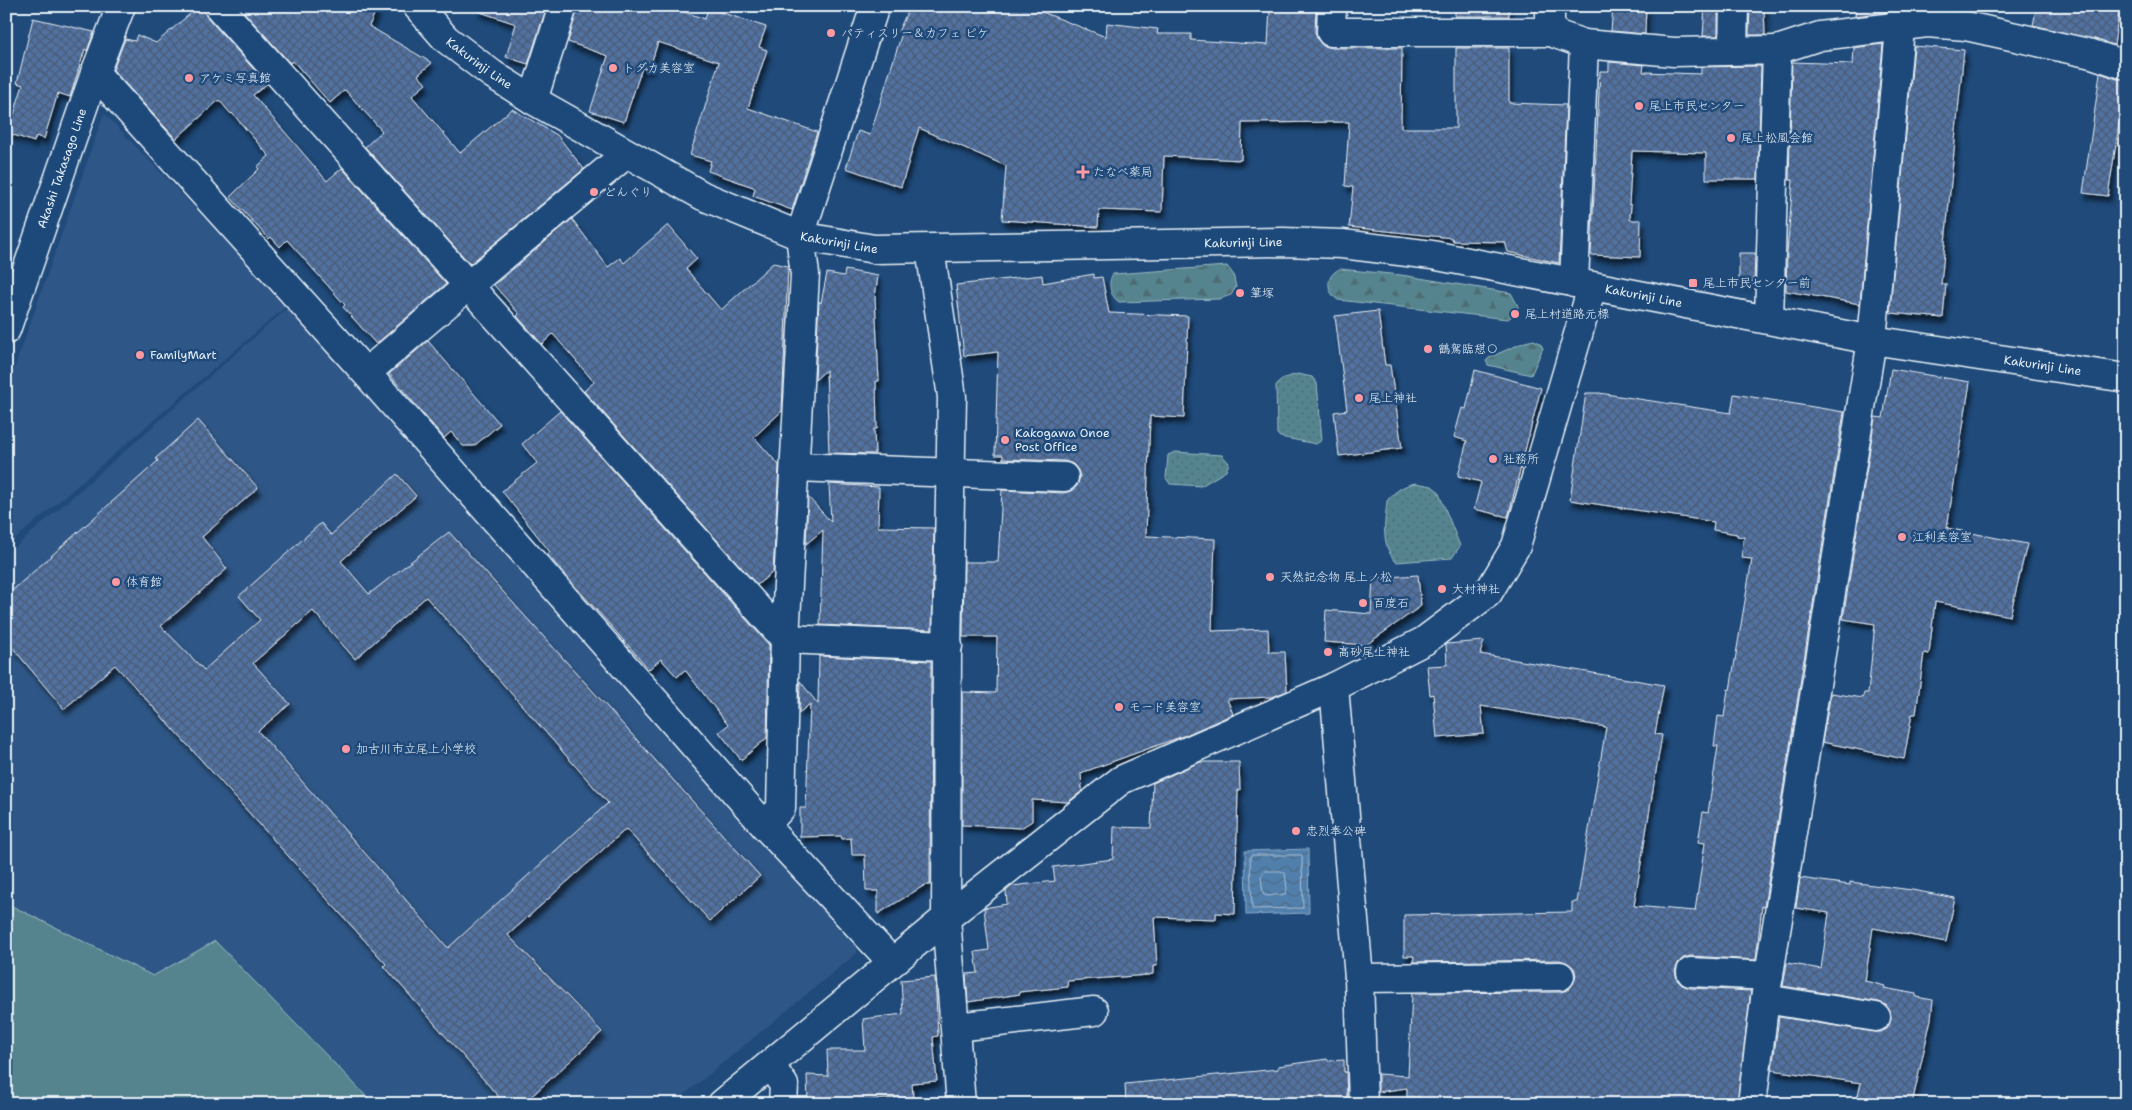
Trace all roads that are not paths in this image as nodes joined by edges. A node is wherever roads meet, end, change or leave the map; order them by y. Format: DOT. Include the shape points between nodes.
graph roads {
  1 [pos="120,6"];
  2 [pos="218,6"];
  3 [pos="417,6"];
  4 [pos="563,6"];
  5 [pos="875,6"];
  6 [pos="1332,6"];
  7 [pos="1734,6"];
  8 [pos="1901,16"];
  9 [pos="1550,19"];
  10 [pos="1584,44"];
  11 [pos="1733,50"];
  12 [pos="1778,50"];
  13 [pos="2124,61"];
  14 [pos="95,73"];
  15 [pos="533,100"];
  16 [pos="626,154"];
  17 [pos="800,236"];
  18 [pos="930,249"];
  19 [pos="469,285"];
  20 [pos="1583,285"];
  21 [pos="1769,319"];
  22 [pos="6,330"];
  23 [pos="1872,340"];
  24 [pos="366,374"];
  25 [pos="2126,378"];
  26 [pos="795,466"];
  27 [pos="950,474"];
  28 [pos="1064,477"];
  29 [pos="785,639"];
  30 [pos="948,646"];
  31 [pos="1334,687"];
  32 [pos="765,826"];
  33 [pos="946,918"];
  34 [pos="892,962"];
  35 [pos="1691,972"];
  36 [pos="1560,976"];
  37 [pos="1360,978"];
  38 [pos="1767,988"];
  39 [pos="1094,1011"];
  40 [pos="1876,1017"];
  41 [pos="956,1027"];
  42 [pos="770,1065"];
  43 [pos="722,1104"];
  44 [pos="783,1104"];
  45 [pos="961,1104"];
  46 [pos="1363,1104"];
  47 [pos="1752,1104"];
  1 -- 14 [label="street, Akashi Takasago Line"];
  2 -- 19 [label="street"];
  3 -- 15 [label="street, Kakurinji Line" via="446,39"];
  4 -- 15 [label="street"];
  5 -- 17 [label="street"];
  6 -- 9 [label="street" via="1331,32"];
  7 -- 11 [label="street"];
  8 -- 12 [label="street"];
  8 -- 13 [label="street" via="1927,23 1966,26"];
  8 -- 23 [label="street"];
  9 -- 10 [label="street"];
  10 -- 11 [label="street" via="1674,52"];
  10 -- 20 [label="street"];
  11 -- 12 [label="street"];
  12 -- 21 [label="street"];
  14 -- 22 [label="street, Akashi Takasago Line"];
  14 -- 24 [label="street"];
  15 -- 16 [label="street, Kakurinji Line"];
  16 -- 17 [label="street, Kakurinji Line" via="703,196"];
  16 -- 19 [label="street"];
  17 -- 18 [label="street, Kakurinji Line" via="874,249"];
  17 -- 26 [label="street" via="805,274"];
  18 -- 20 [label="street, Kakurinji Line" via="1283,242 1342,244 1432,255"];
  18 -- 27 [label="street" via="952,397"];
  19 -- 24 [label="street"];
  19 -- 29 [label="street"];
  20 -- 21 [label="street, Kakurinji Line"];
  20 -- 31 [label="street" via="1516,546 1488,593 1424,641"];
  21 -- 23 [label="street, Kakurinji Line"];
  23 -- 25 [label="street, Kakurinji Line"];
  23 -- 38 [label="street"];
  24 -- 32 [label="street"];
  26 -- 27 [label="street"];
  26 -- 29 [label="street"];
  27 -- 28 [label="street"];
  27 -- 30 [label="street"];
  29 -- 30 [label="street"];
  29 -- 32 [label="street" via="780,808"];
  30 -- 33 [label="street"];
  31 -- 33 [label="street" via="1121,780"];
  31 -- 37 [label="street"];
  32 -- 34 [label="street"];
  33 -- 34 [label="street"];
  33 -- 41 [label="street"];
  34 -- 42 [label="street"];
  35 -- 38 [label="street"];
  36 -- 37 [label="street"];
  37 -- 46 [label="street"];
  38 -- 40 [label="street"];
  38 -- 47 [label="street"];
  39 -- 41 [label="street"];
  41 -- 45 [label="street"];
  42 -- 43 [label="street"];
  42 -- 44 [label="street" via="784,1085"];
}
